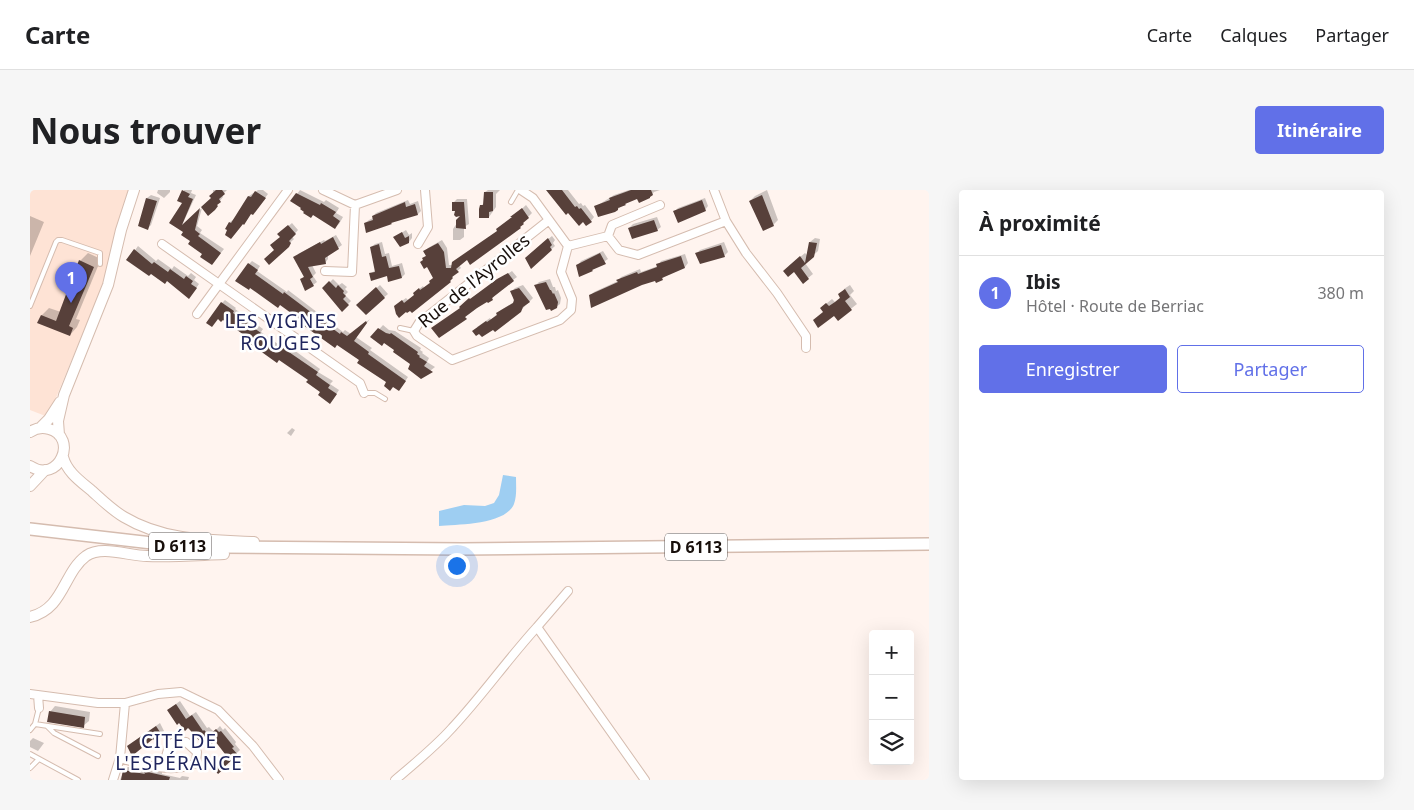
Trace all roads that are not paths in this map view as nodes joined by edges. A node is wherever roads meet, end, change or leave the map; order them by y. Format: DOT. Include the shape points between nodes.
graph roads {
  1 [pos="134,190"];
  2 [pos="288,190"];
  3 [pos="323,190"];
  4 [pos="397,190"];
  5 [pos="425,190"];
  6 [pos="520,190"];
  7 [pos="714,190"];
  8 [pos="511,202"];
  9 [pos="355,205"];
  10 [pos="660,205"];
  11 [pos="549,220"];
  12 [pos="726,221"];
  13 [pos="608,236"];
  14 [pos="162,244"];
  15 [pos="418,244"];
  16 [pos="568,246"];
  17 [pos="100,264"];
  18 [pos="325,271"];
  19 [pos="218,284"];
  20 [pos="30,306"];
  21 [pos="197,314"];
  22 [pos="400,328"];
  23 [pos="414,331"];
  24 [pos="806,348"];
  25 [pos="364,392"];
  26 [pos="64,395"];
  27 [pos="385,399"];
  28 [pos="34,429"];
  29 [pos="59,435"];
  30 [pos="62,457"];
  31 [pos="30,466"];
  32 [pos="45,470"];
  33 [pos="30,486"];
  34 [pos="30,529"];
  35 [pos="929,544"];
  36 [pos="330,547"];
  37 [pos="462,549"];
  38 [pos="224,554"];
  39 [pos="568,591"];
  40 [pos="30,617"];
  41 [pos="537,627"];
  42 [pos="34,694"];
  43 [pos="125,703"];
  44 [pos="38,708"];
  45 [pos="35,724"];
  46 [pos="48,726"];
  47 [pos="30,730"];
  48 [pos="100,734"];
  49 [pos="30,754"];
  50 [pos="98,756"];
  51 [pos="120,758"];
  52 [pos="39,759"];
  53 [pos="163,767"];
  54 [pos="30,768"];
  55 [pos="78,780"];
  56 [pos="113,780"];
  57 [pos="279,780"];
  58 [pos="394,780"];
  59 [pos="645,780"];
  1 -- 26 [label="main road" via="108,285"];
  2 -- 19 [label="street"];
  3 -- 9 [label="street"];
  4 -- 9 [label="street"];
  5 -- 15 [label="street" via="428,226"];
  6 -- 8 [label="lane"];
  6 -- 11 [label="street" via="530,194"];
  7 -- 12 [label="street"];
  9 -- 18 [label="street" via="352,272"];
  10 -- 13 [label="street" via="612,225"];
  11 -- 16 [label="street"];
  11 -- 23 [label="street, Rue de l'Ayrolles" via="419,323"];
  12 -- 13 [label="street" via="638,255 619,250"];
  12 -- 24 [label="street" via="806,336"];
  13 -- 16 [label="street"];
  14 -- 19 [label="street"];
  16 -- 23 [label="street, Rue de l'Ayrolles" via="561,272 572,299 572,310 560,320 452,360"];
  17 -- 20 [label="lane" via="100,253 58,240"];
  19 -- 21 [label="street"];
  19 -- 25 [label="street" via="360,383"];
  22 -- 23 [label="lane"];
  25 -- 27 [label="lane" via="375,393"];
  26 -- 28 [label="main road" via="49,419"];
  26 -- 29 [label="main road" via="58,421"];
  28 -- 29 [label="main road" via="53,430"];
  29 -- 30 [label="main road" via="64,445"];
  30 -- 32 [label="main road" via="56,466"];
  30 -- 36 [label="main road" via="70,471 103,501 142,527 187,538"];
  31 -- 32 [label="main road"];
  32 -- 33 [label="main road"];
  34 -- 36 [label="main road, D 6113" via="178,546"];
  34 -- 38 [label="main road, D 6113" via="79,543"];
  35 -- 37 [label="main road, D 6113"];
  36 -- 37 [label="main road, D 6113"];
  37 -- 38 [label="main road, D 6113"];
  38 -- 40 [label="main road" via="146,556 97,552 79,564 50,606 41,614"];
  39 -- 41 [label="street"];
  41 -- 58 [label="street" via="451,729"];
  41 -- 59 [label="street"];
  42 -- 43 [label="street" via="98,703"];
  42 -- 44 [label="street"];
  43 -- 51 [label="street"];
  43 -- 57 [label="street" via="158,694 181,692 194,697 218,710 253,746"];
  44 -- 45 [label="lane"];
  45 -- 46 [label="lane"];
  45 -- 47 [label="lane"];
  46 -- 48 [label="lane"];
  46 -- 50 [label="lane" via="54,733"];
  49 -- 52 [label="lane"];
  51 -- 53 [label="street"];
  51 -- 56 [label="street"];
  52 -- 54 [label="lane"];
  52 -- 55 [label="lane"];
  53 -- 53 [label="street" via="188,767 196,763 197,752 186,742 175,741 169,746"];
}
